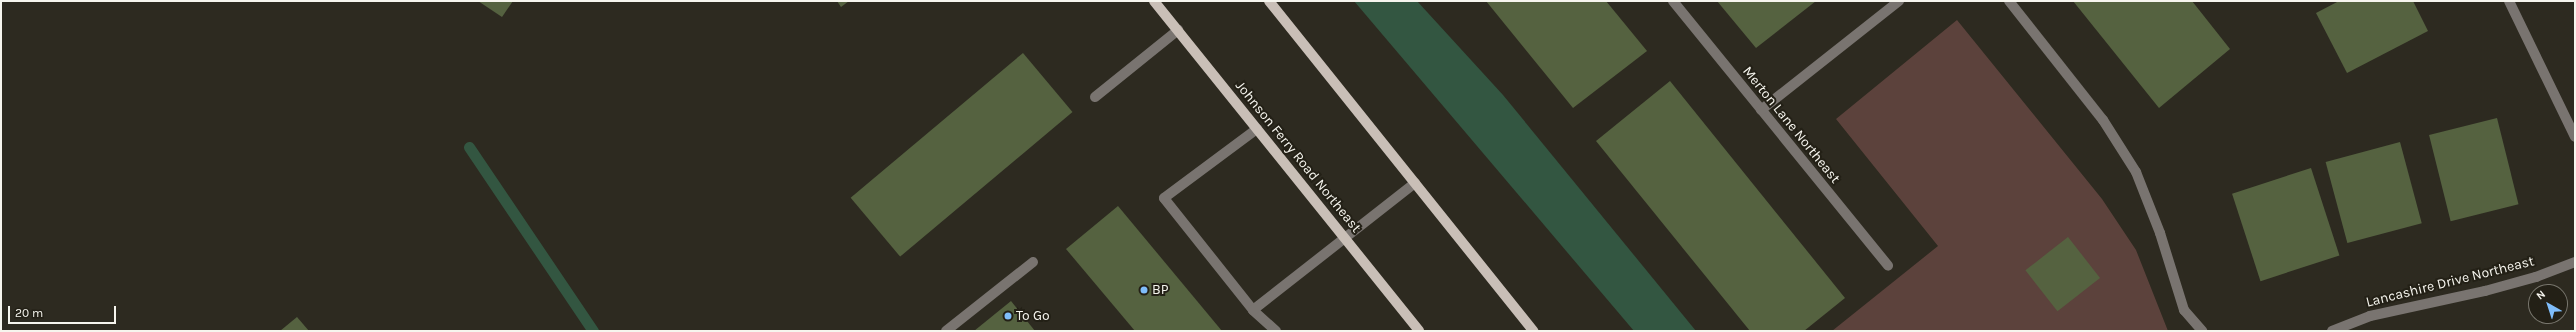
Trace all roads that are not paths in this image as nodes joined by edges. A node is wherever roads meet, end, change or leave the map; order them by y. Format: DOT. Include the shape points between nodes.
graph roads {
  1 [pos="1154,1"];
  2 [pos="1269,1"];
  3 [pos="1673,1"];
  4 [pos="1899,1"];
  5 [pos="2009,1"];
  6 [pos="2509,1"];
  7 [pos="1178,30"];
  8 [pos="1095,97"];
  9 [pos="1761,110"];
  10 [pos="1257,129"];
  11 [pos="2575,137"];
  12 [pos="1415,183"];
  13 [pos="1345,238"];
  14 [pos="1032,262"];
  15 [pos="2575,262"];
  16 [pos="1888,266"];
  17 [pos="1253,310"];
  18 [pos="946,331"];
  19 [pos="1276,331"];
  20 [pos="1419,331"];
  21 [pos="1532,331"];
  22 [pos="2202,331"];
  23 [pos="2332,331"];
  1 -- 7 [label="main road, Johnson Ferry Road Northeast"];
  2 -- 12 [label="main road"];
  3 -- 9 [label="street, Merton Lane Northeast"];
  4 -- 9 [label="street"];
  5 -- 22 [label="street" via="2103,120 2136,172 2160,233 2184,310"];
  6 -- 11 [label="street"];
  7 -- 8 [label="street"];
  7 -- 10 [label="main road, Johnson Ferry Road Northeast"];
  9 -- 16 [label="street, Merton Lane Northeast"];
  10 -- 13 [label="main road, Johnson Ferry Road Northeast"];
  10 -- 17 [label="street" via="1164,198"];
  12 -- 13 [label="street"];
  12 -- 21 [label="main road"];
  13 -- 17 [label="street"];
  13 -- 20 [label="main road, Johnson Ferry Road Northeast"];
  14 -- 18 [label="street"];
  15 -- 23 [label="street, Lancashire Drive Northeast" via="2536,277 2484,291 2370,316"];
  17 -- 19 [label="street"];
}
